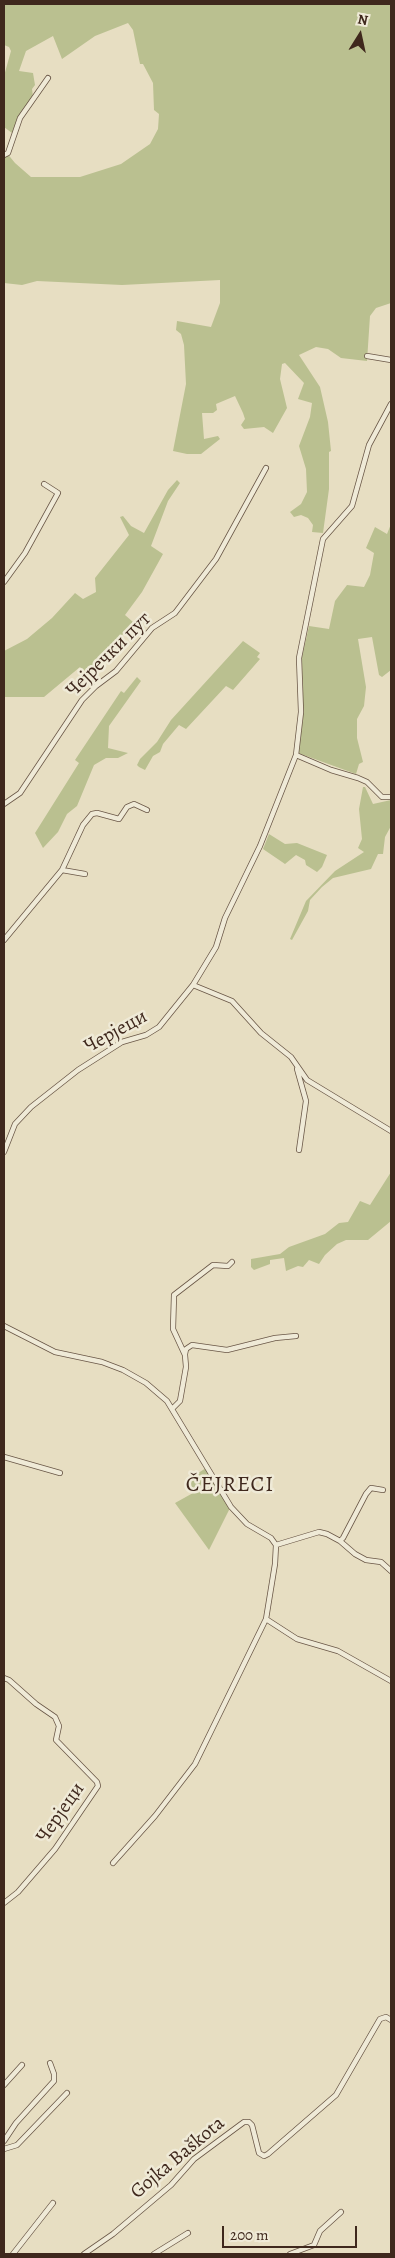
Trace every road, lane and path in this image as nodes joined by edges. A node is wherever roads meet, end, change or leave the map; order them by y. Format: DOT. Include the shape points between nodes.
graph roads {
  1 [pos="48,78"];
  2 [pos="4,155"];
  3 [pos="367,356"];
  4 [pos="391,360"];
  5 [pos="391,404"];
  6 [pos="266,468"];
  7 [pos="44,484"];
  8 [pos="4,582"];
  9 [pos="296,756"];
  10 [pos="391,797"];
  11 [pos="4,804"];
  12 [pos="147,810"];
  13 [pos="62,870"];
  14 [pos="86,874"];
  15 [pos="4,940"];
  16 [pos="193,984"];
  17 [pos="295,1062"];
  18 [pos="391,1131"];
  19 [pos="300,1150"];
  20 [pos="4,1152"];
  21 [pos="232,1262"];
  22 [pos="4,1326"];
  23 [pos="296,1336"];
  24 [pos="185,1355"];
  25 [pos="173,1408"];
  26 [pos="4,1456"];
  27 [pos="60,1473"];
  28 [pos="383,1490"];
  29 [pos="340,1541"];
  30 [pos="276,1545"];
  31 [pos="391,1571"];
  32 [pos="266,1619"];
  33 [pos="4,1678"];
  34 [pos="391,1681"];
  35 [pos="113,1863"];
  36 [pos="4,1903"];
  37 [pos="391,2020"];
  38 [pos="50,2064"];
  39 [pos="22,2065"];
  40 [pos="4,2085"];
  41 [pos="67,2093"];
  42 [pos="4,2141"];
  43 [pos="4,2149"];
  44 [pos="53,2203"];
  45 [pos="341,2212"];
  46 [pos="188,2233"];
  47 [pos="13,2254"];
  48 [pos="84,2254"];
  49 [pos="154,2254"];
  50 [pos="290,2254"];
  1 -- 2 [label="street" via="20,118 8,153"];
  3 -- 4 [label="street"];
  5 -- 9 [label="street, Черјеци" via="369,445 352,506 323,539 299,658 301,712"];
  6 -- 11 [label="street, Чејречки пут" via="216,559 175,612 152,628 116,671 82,700 20,793"];
  7 -- 8 [label="street" via="58,493 25,553"];
  9 -- 10 [label="street" via="358,778 382,797"];
  9 -- 16 [label="street, Черјеци" via="260,846 225,918 216,947"];
  12 -- 13 [label="street" via="134,804 127,806 118,819 92,814 82,826"];
  13 -- 14 [label="street"];
  13 -- 15 [label="street"];
  16 -- 17 [label="street" via="232,1001 261,1034"];
  16 -- 20 [label="street, Черјеци" via="152,1032 122,1042 78,1070 31,1107 15,1124"];
  17 -- 18 [label="street" via="311,1084"];
  17 -- 19 [label="street" via="306,1100"];
  21 -- 24 [label="street" via="228,1266 213,1265 174,1295 173,1329"];
  22 -- 25 [label="street" via="55,1352 123,1370 146,1384"];
  23 -- 24 [label="street" via="227,1350 192,1345 186,1349"];
  24 -- 25 [label="street" via="182,1394 178,1405"];
  25 -- 30 [label="street" via="231,1507 247,1524 271,1538"];
  26 -- 27 [label="street"];
  28 -- 29 [label="street" via="372,1488"];
  29 -- 30 [label="street" via="319,1532"];
  29 -- 31 [label="street" via="355,1554 381,1562"];
  30 -- 32 [label="street"];
  32 -- 34 [label="street" via="296,1639 338,1651"];
  32 -- 35 [label="street" via="195,1764"];
  33 -- 36 [label="street, Черјеци" via="55,1717 59,1726 56,1740 98,1786 55,1850"];
  37 -- 48 [label="street, Gojka Baškota" via="386,2017 380,2019 336,2095 268,2154 259,2153 252,2125 244,2122 194,2159 171,2185"];
  38 -- 42 [label="street" via="54,2081"];
  39 -- 40 [label="street"];
  41 -- 43 [label="street" via="17,2145"];
  44 -- 47 [label="street"];
  45 -- 50 [label="street" via="320,2231 314,2245"];
  46 -- 49 [label="street"];
}
